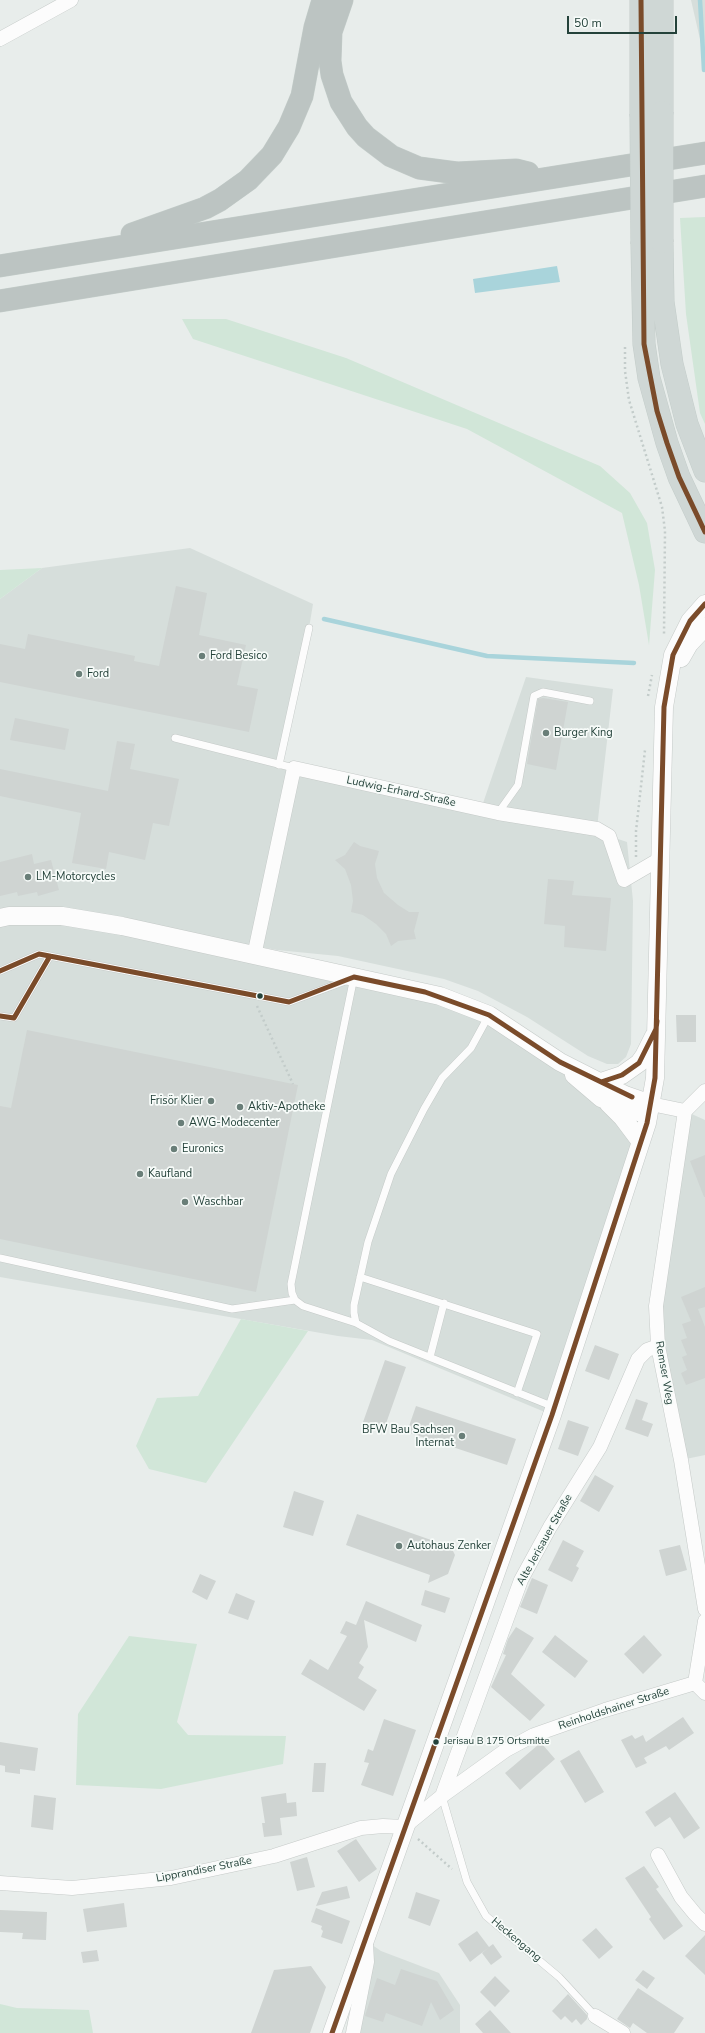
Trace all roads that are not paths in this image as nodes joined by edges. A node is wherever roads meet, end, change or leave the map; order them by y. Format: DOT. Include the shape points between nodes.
graph roads {
  1 [pos="71,0"];
  2 [pos="323,0"];
  3 [pos="342,0"];
  4 [pos="641,0"];
  5 [pos="662,0"];
  6 [pos="0,39"];
  7 [pos="652,113"];
  8 [pos="705,153"];
  9 [pos="548,178"];
  10 [pos="705,186"];
  11 [pos="676,191"];
  12 [pos="705,199"];
  13 [pos="652,243"];
  14 [pos="87,251"];
  15 [pos="0,266"];
  16 [pos="0,301"];
  17 [pos="705,472"];
  18 [pos="705,532"];
  19 [pos="705,604"];
  20 [pos="705,627"];
  21 [pos="309,628"];
  22 [pos="670,678"];
  23 [pos="590,701"];
  24 [pos="175,738"];
  25 [pos="279,765"];
  26 [pos="294,768"];
  27 [pos="498,813"];
  28 [pos="660,859"];
  29 [pos="0,918"];
  30 [pos="50,956"];
  31 [pos="254,956"];
  32 [pos="0,971"];
  33 [pos="354,977"];
  34 [pos="489,1014"];
  35 [pos="0,1016"];
  36 [pos="656,1029"];
  37 [pos="601,1090"];
  38 [pos="705,1091"];
  39 [pos="650,1109"];
  40 [pos="685,1111"];
  41 [pos="641,1142"];
  42 [pos="0,1258"];
  43 [pos="360,1277"];
  44 [pos="296,1300"];
  45 [pos="444,1303"];
  46 [pos="356,1323"];
  47 [pos="658,1346"];
  48 [pos="430,1357"];
  49 [pos="517,1393"];
  50 [pos="554,1407"];
  51 [pos="705,1609"];
  52 [pos="705,1621"];
  53 [pos="695,1683"];
  54 [pos="705,1693"];
  55 [pos="442,1796"];
  56 [pos="404,1827"];
  57 [pos="658,1855"];
  58 [pos="0,1883"];
  59 [pos="705,1924"];
  60 [pos="365,1940"];
  61 [pos="596,2016"];
  62 [pos="332,2033"];
  63 [pos="352,2033"];
  64 [pos="623,2033"];
  1 -- 6 [label="street"];
  2 -- 14 [label="highway" via="315,27 306,80 296,112 281,142 260,168 234,191 205,208"];
  3 -- 9 [label="highway" via="331,32 332,75 341,102 366,137 391,156 419,168 457,173 516,170"];
  4 -- 7 [label="main road"];
  5 -- 7 [label="main road"];
  7 -- 13 [label="main road, bridge"];
  8 -- 9 [label="highway"];
  9 -- 14 [label="highway"];
  10 -- 11 [label="highway"];
  11 -- 12 [label="highway"];
  11 -- 16 [label="highway"];
  13 -- 17 [label="main road" via="672,364 687,424"];
  13 -- 18 [label="main road" via="644,344 650,378 679,477"];
  14 -- 15 [label="highway"];
  19 -- 22 [label="street" via="690,621 681,637 673,656"];
  20 -- 22 [label="street" via="689,644"];
  21 -- 25 [label="lane"];
  22 -- 28 [label="street" via="662,726"];
  23 -- 27 [label="lane" via="543,692 534,696 518,785"];
  24 -- 25 [label="lane"];
  25 -- 26 [label="lane"];
  26 -- 27 [label="street, Ludwig-Erhard-Straße"];
  26 -- 31 [label="street"];
  27 -- 28 [label="street, Ludwig-Erhard-Straße" via="597,829 609,836 624,880"];
  28 -- 36 [label="street"];
  29 -- 31 [label="street" via="62,916 122,926"];
  30 -- 32 [label="lane" via="39,954"];
  30 -- 33 [label="lane" via="289,1002"];
  30 -- 35 [label="lane" via="14,1018"];
  31 -- 33 [label="street"];
  33 -- 34 [label="street" via="430,993"];
  33 -- 44 [label="lane" via="291,1284 292,1294"];
  34 -- 37 [label="street"];
  34 -- 43 [label="lane" via="470,1048 442,1078 391,1174 368,1242"];
  36 -- 37 [label="street" via="639,1063"];
  36 -- 39 [label="street" via="655,1078"];
  37 -- 39 [label="street"];
  37 -- 41 [label="street"];
  38 -- 40 [label="street"];
  39 -- 40 [label="street"];
  39 -- 41 [label="street"];
  40 -- 47 [label="street, Remser Weg" via="656,1306"];
  41 -- 50 [label="street"];
  42 -- 44 [label="lane" via="232,1309"];
  43 -- 45 [label="lane"];
  43 -- 46 [label="lane" via="354,1305"];
  44 -- 46 [label="lane" via="303,1306"];
  45 -- 48 [label="lane"];
  45 -- 49 [label="lane" via="537,1334"];
  46 -- 48 [label="lane" via="389,1341"];
  47 -- 51 [label="street, Remser Weg" via="682,1460"];
  47 -- 55 [label="street, Alte Jerisauer Straße" via="647,1350 638,1359 600,1447 550,1527 521,1580"];
  48 -- 49 [label="lane"];
  49 -- 50 [label="lane"];
  50 -- 56 [label="street"];
  52 -- 53 [label="street"];
  53 -- 54 [label="street"];
  53 -- 55 [label="street, Reinholdshainer Straße" via="534,1735 506,1750"];
  55 -- 56 [label="street, Reinholdshainer Straße"];
  55 -- 61 [label="lane, Heckengang" via="467,1882 486,1916 559,1977"];
  56 -- 58 [label="street, Lipprandiser Straße" via="361,1828 274,1856 157,1879 72,1888"];
  56 -- 60 [label="street"];
  57 -- 59 [label="street" via="681,1897"];
  60 -- 62 [label="street"];
  60 -- 63 [label="street" via="367,1962"];
  61 -- 64 [label="street, Heckengang"];
}
